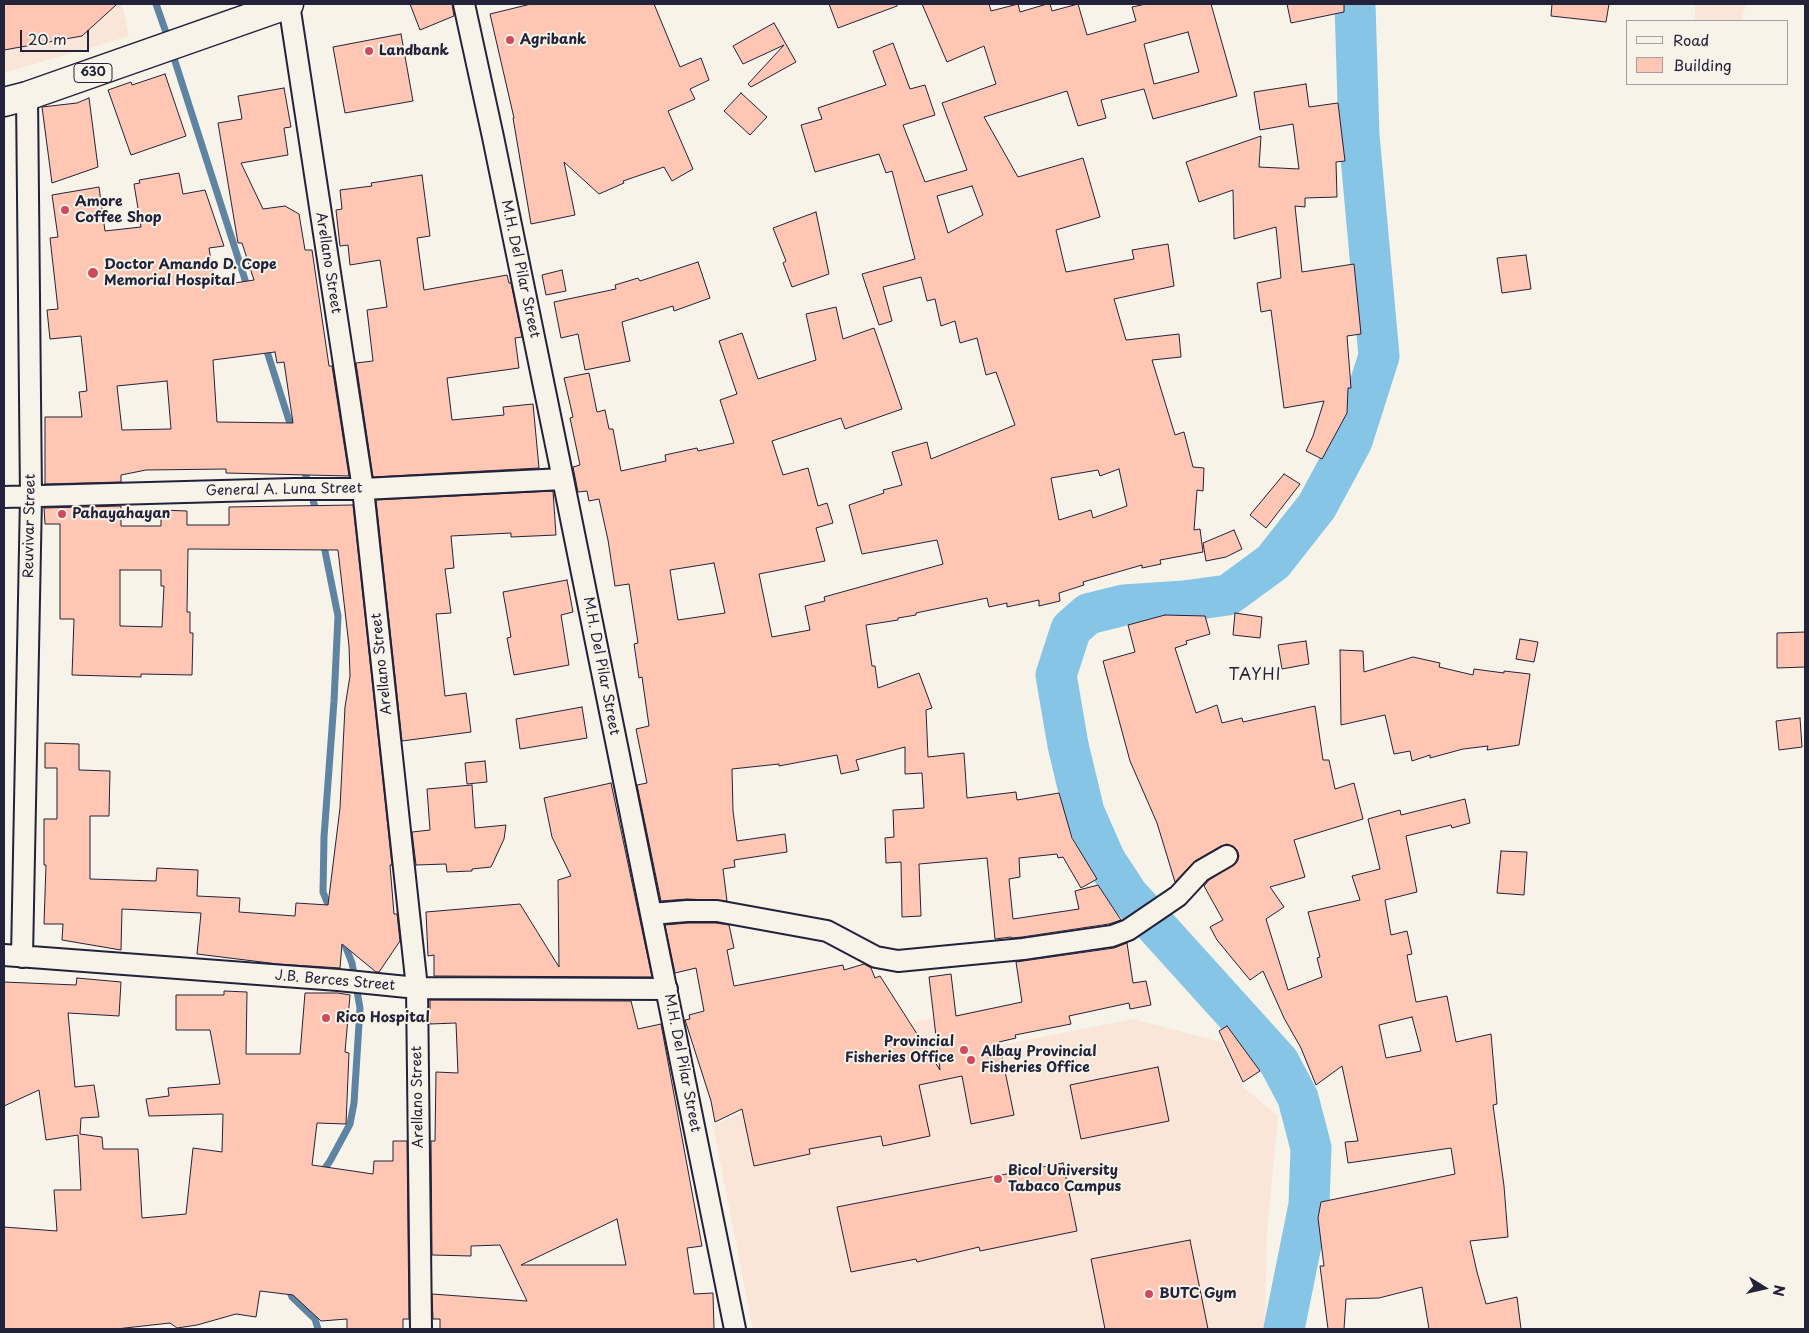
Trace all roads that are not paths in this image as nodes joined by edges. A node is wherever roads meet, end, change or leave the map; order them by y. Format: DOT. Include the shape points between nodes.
graph roads {
  1 [pos="289,4"];
  2 [pos="464,4"];
  3 [pos="16,99"];
  4 [pos="564,479"];
  5 [pos="363,489"];
  6 [pos="4,496"];
  7 [pos="31,497"];
  8 [pos="1227,856"];
  9 [pos="651,914"];
  10 [pos="13,956"];
  11 [pos="417,988"];
  12 [pos="667,990"];
  13 [pos="421,1329"];
  14 [pos="735,1329"];
  1 -- 3 [label="main road, 630"];
  1 -- 5 [label="street, Arellano Street"];
  2 -- 4 [label="street, M.H. Del Pilar Street"];
  3 -- 7 [label="street, Reuvivar Street"];
  4 -- 5 [label="street, General A. Luna Street"];
  4 -- 9 [label="street, M.H. Del Pilar Street"];
  5 -- 7 [label="street, General A. Luna Street"];
  5 -- 11 [label="street, Arellano Street"];
  6 -- 7 [label="street, General A. Luna Street"];
  7 -- 10 [label="street, Reuvivar Street"];
  8 -- 9 [label="street" via="1200,871 1178,896 1128,930 1112,936 1023,949 898,961 876,956 827,931 718,911"];
  9 -- 12 [label="street, M.H. Del Pilar Street"];
  10 -- 11 [label="street, J.B. Berces Street"];
  11 -- 12 [label="street, J.B. Berces Street"];
  11 -- 13 [label="street, Arellano Street"];
  12 -- 14 [label="street, M.H. Del Pilar Street"];
}
